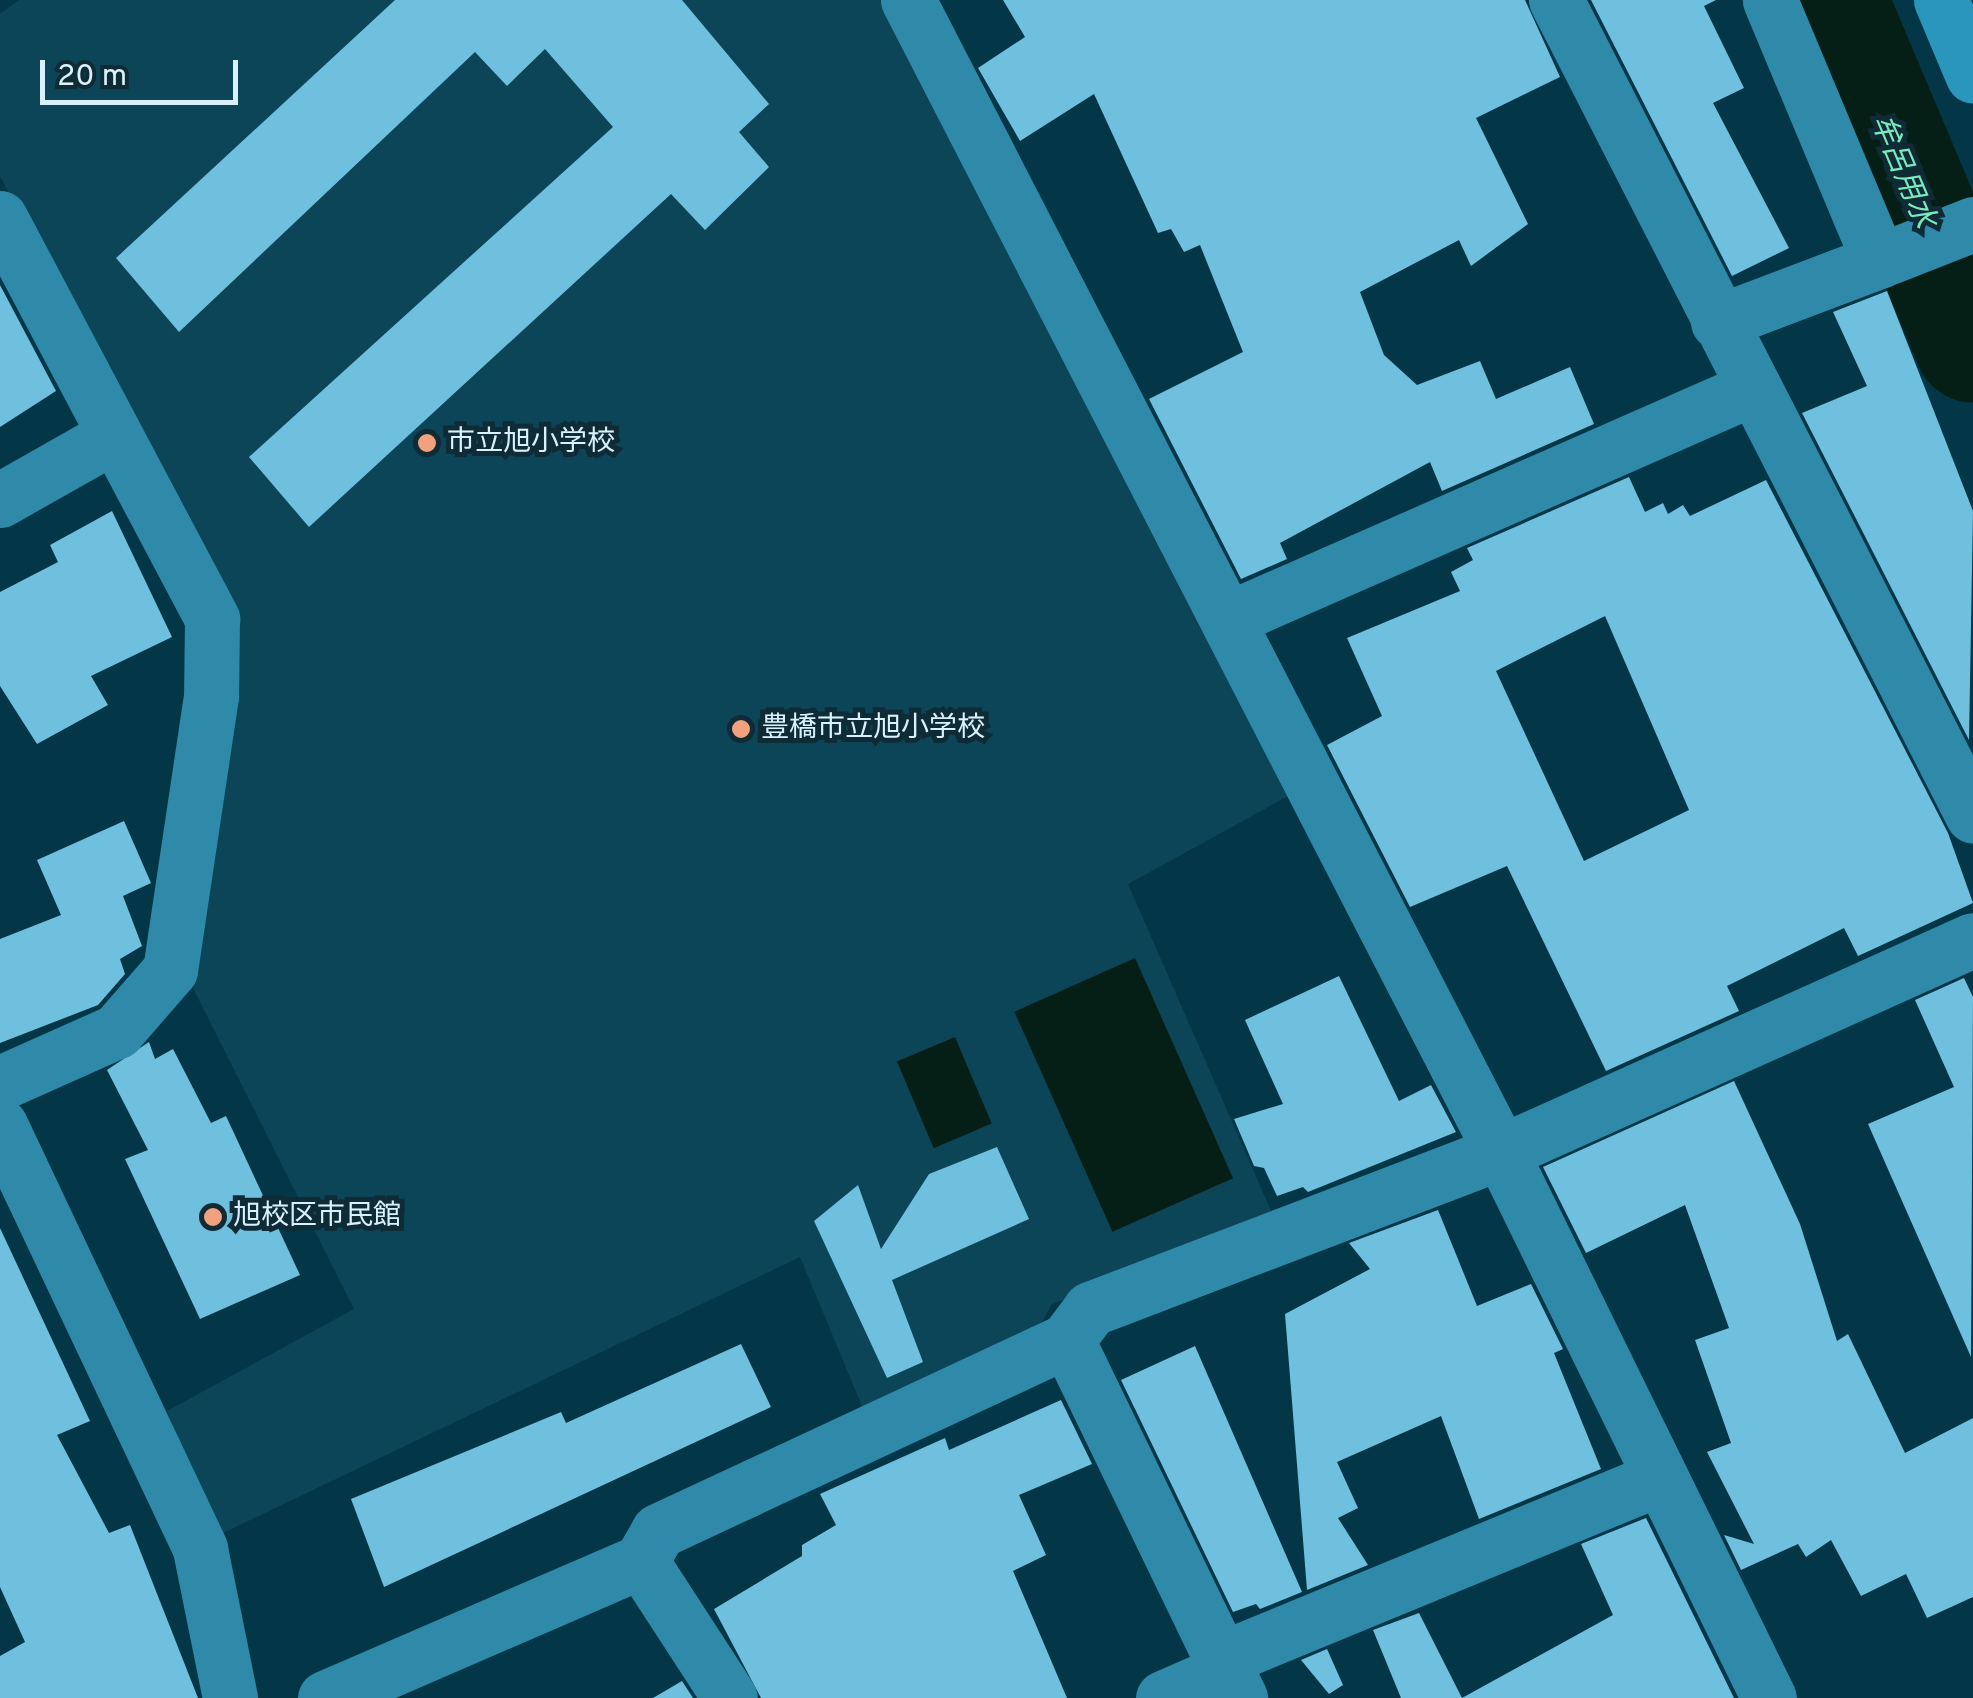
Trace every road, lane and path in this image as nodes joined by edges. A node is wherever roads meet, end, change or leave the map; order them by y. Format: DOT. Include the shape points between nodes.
graph roads {
  1 [pos="908,0"];
  2 [pos="1556,0"];
  3 [pos="1770,0"];
  4 [pos="1941,0"];
  5 [pos="1973,76"];
  6 [pos="1960,228"];
  7 [pos="4,237"];
  8 [pos="1880,261"];
  9 [pos="1718,322"];
  10 [pos="1751,389"];
  11 [pos="112,436"];
  12 [pos="0,500"];
  13 [pos="1228,618"];
  14 [pos="1973,816"];
  15 [pos="1973,940"];
  16 [pos="0,1084"];
  17 [pos="0,1125"];
  18 [pos="1501,1152"];
  19 [pos="1067,1340"];
  20 [pos="1660,1478"];
  21 [pos="641,1562"];
  22 [pos="1229,1676"];
  23 [pos="230,1698"];
  24 [pos="324,1698"];
  25 [pos="730,1698"];
  26 [pos="1163,1698"];
  27 [pos="1769,1698"];
  1 -- 13 [label="street"];
  2 -- 9 [label="street"];
  3 -- 8 [label="street"];
  4 -- 5 [label="main road"];
  6 -- 8 [label="street"];
  7 -- 11 [label="street"];
  8 -- 9 [label="street"];
  9 -- 10 [label="street"];
  10 -- 13 [label="street"];
  10 -- 14 [label="street"];
  11 -- 12 [label="street"];
  11 -- 16 [label="street" via="212,620 211,696 170,970 117,1031"];
  13 -- 18 [label="street"];
  15 -- 18 [label="street"];
  17 -- 23 [label="street" via="200,1549"];
  18 -- 19 [label="street" via="1090,1309"];
  18 -- 20 [label="street"];
  19 -- 21 [label="street" via="658,1531"];
  19 -- 22 [label="street"];
  20 -- 22 [label="street"];
  20 -- 27 [label="street"];
  21 -- 24 [label="street"];
  21 -- 25 [label="street"];
  22 -- 26 [label="street"];
}
